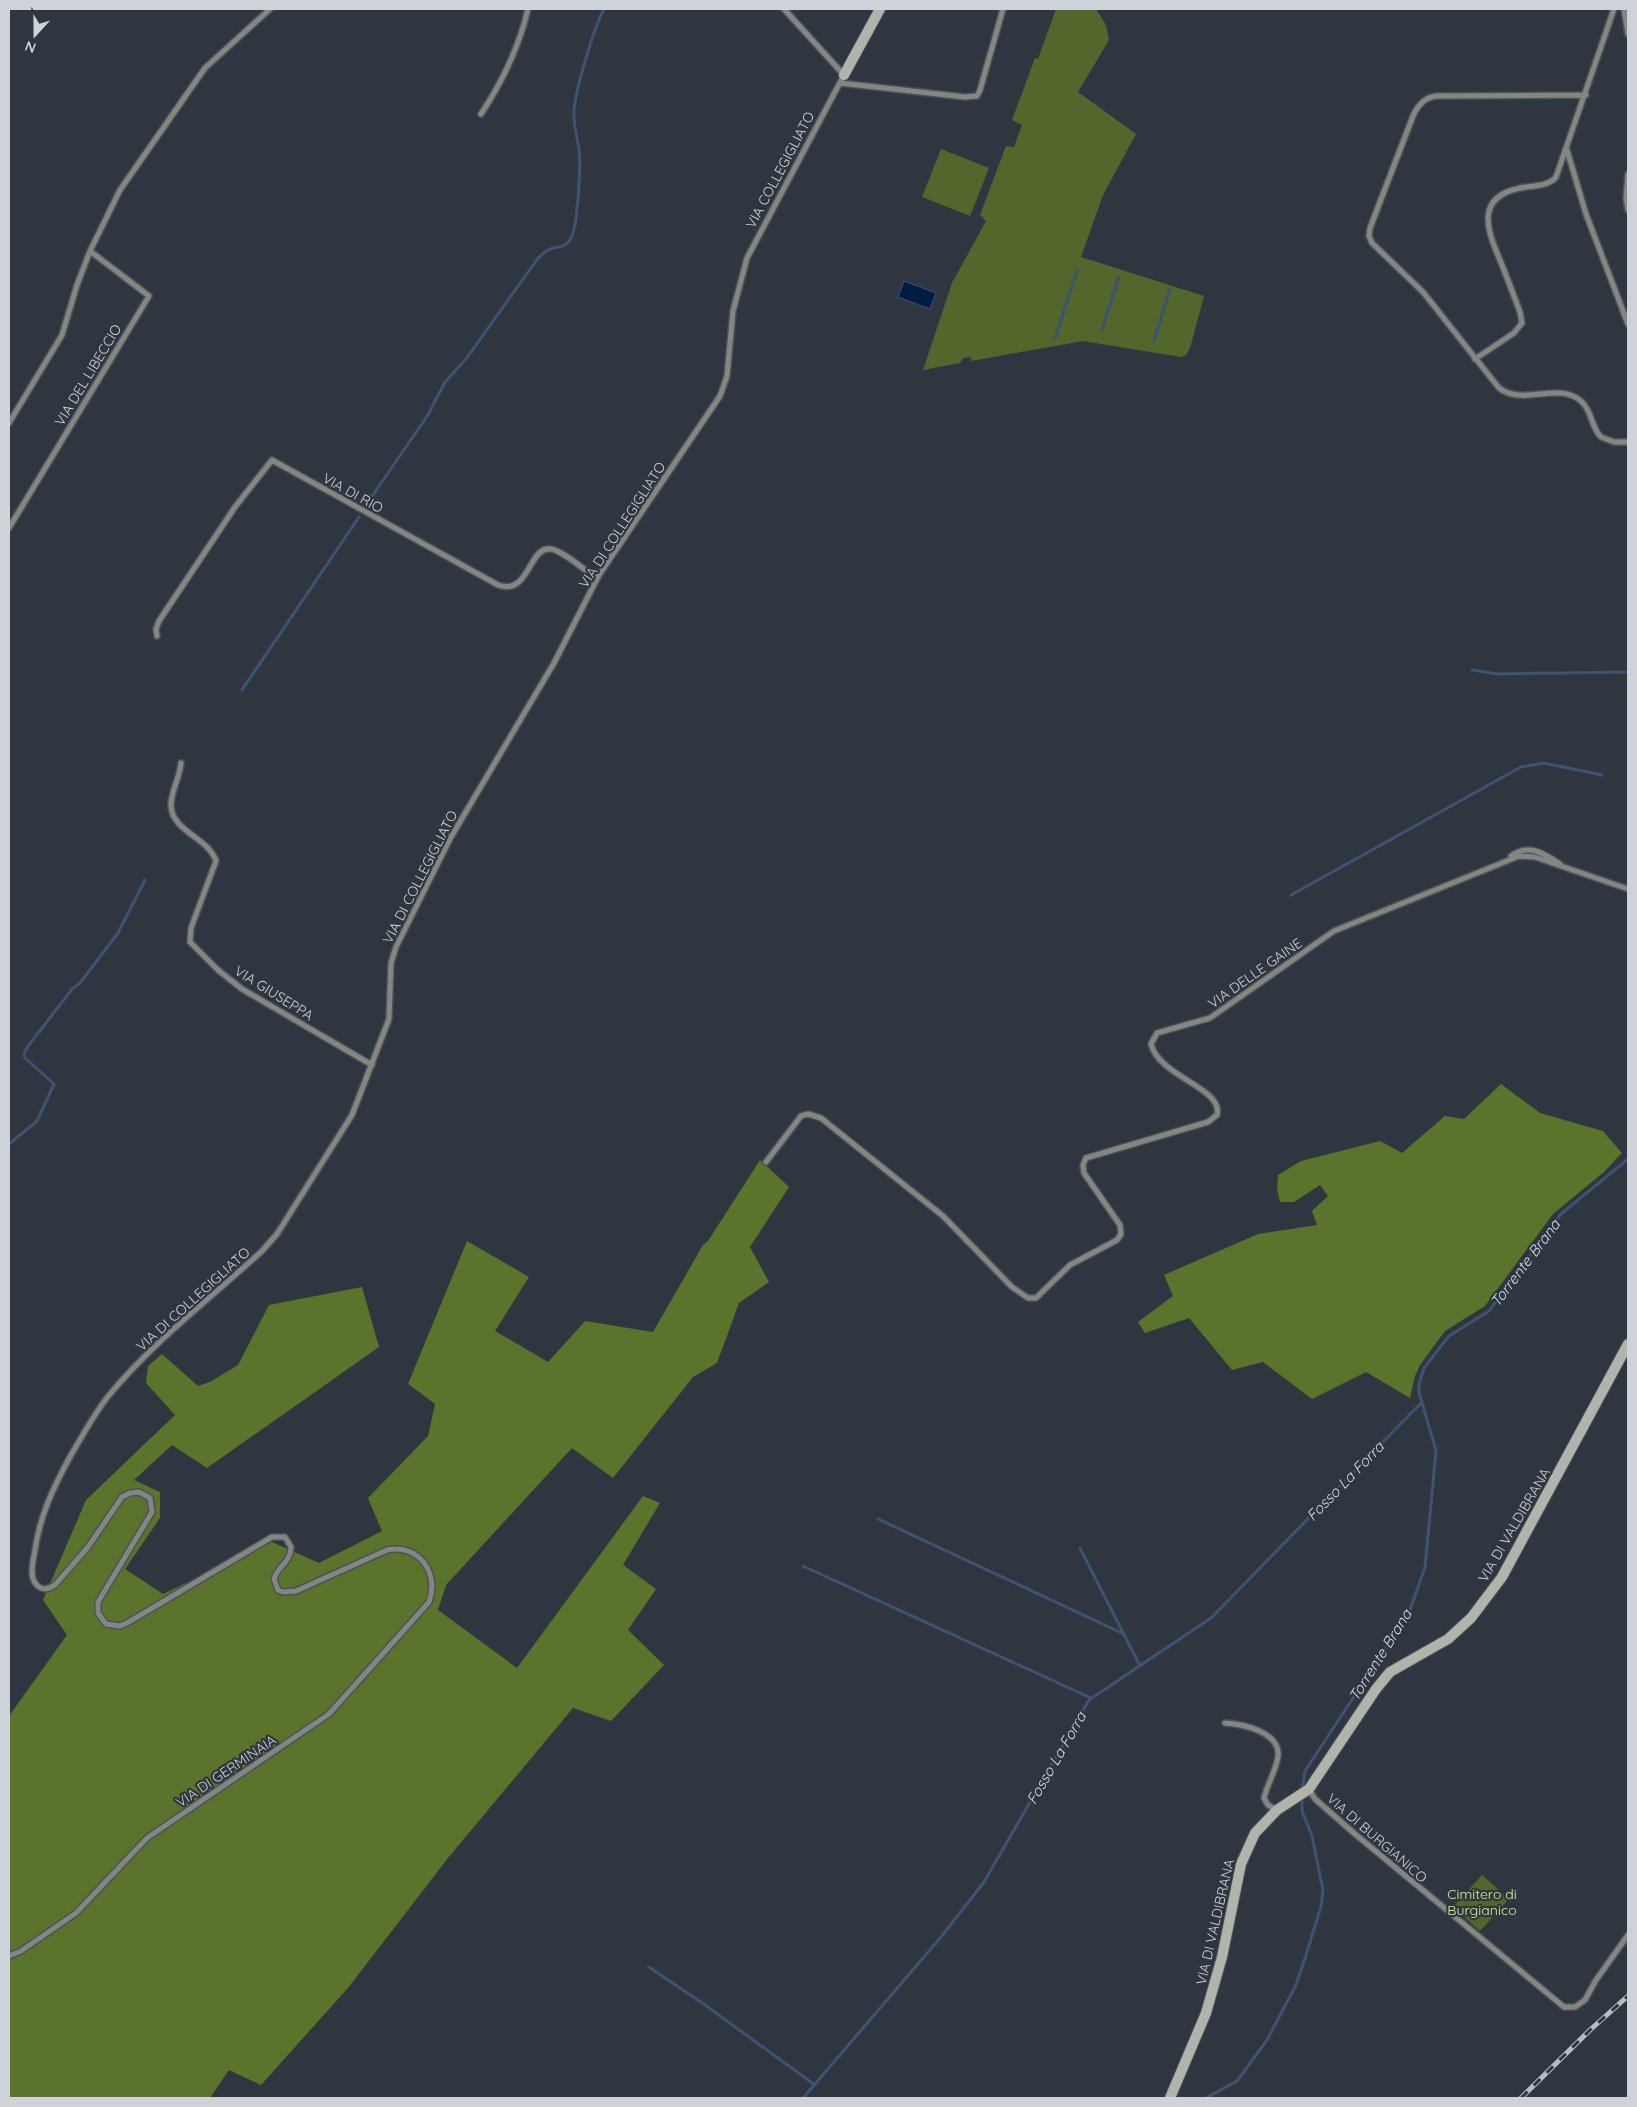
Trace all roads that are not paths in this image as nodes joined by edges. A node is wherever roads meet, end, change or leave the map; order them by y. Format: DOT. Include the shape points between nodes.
graph roads {
  1 [pos="270,9"];
  2 [pos="528,9"];
  3 [pos="784,9"];
  4 [pos="880,9"];
  5 [pos="1003,9"];
  6 [pos="1614,9"];
  7 [pos="1624,9"];
  8 [pos="1628,34"];
  9 [pos="842,79"];
  10 [pos="1586,95"];
  11 [pos="481,114"];
  12 [pos="1567,150"];
  13 [pos="1628,174"];
  14 [pos="1628,210"];
  15 [pos="90,251"];
  16 [pos="1628,324"];
  17 [pos="1475,359"];
  18 [pos="728,365"];
  19 [pos="9,423"];
  20 [pos="1628,442"];
  21 [pos="9,528"];
  22 [pos="597,579"];
  23 [pos="157,636"];
  24 [pos="181,763"];
  25 [pos="1628,889"];
  26 [pos="372,1065"];
  27 [pos="766,1162"];
  28 [pos="1628,1344"];
  29 [pos="434,1584"];
  30 [pos="1225,1723"];
  31 [pos="1308,1791"];
  32 [pos="1277,1810"];
  33 [pos="1628,1935"];
  34 [pos="9,1956"];
  35 [pos="1170,2098"];
  1 -- 15 [label="street" via="218,54 202,73 120,190"];
  2 -- 11 [label="street" via="505,76"];
  3 -- 9 [label="street"];
  4 -- 9 [label="street"];
  5 -- 9 [label="street" via="980,90 974,97"];
  6 -- 10 [label="street"];
  7 -- 8 [label="street"];
  9 -- 18 [label="street, VIA COLLEGIGLIATO" via="747,258 732,316"];
  10 -- 12 [label="street"];
  10 -- 17 [label="street" via="1431,97 1418,105 1413,116 1369,236 1375,247 1423,292"];
  12 -- 16 [label="street" via="1586,214"];
  12 -- 17 [label="street" via="1554,181 1509,192 1496,200 1490,210 1488,231 1522,323 1514,333"];
  13 -- 14 [label="street"];
  15 -- 19 [label="street" via="62,335"];
  15 -- 21 [label="street, VIA DEL LIBECCIO" via="149,296"];
  17 -- 20 [label="street" via="1494,384 1505,392 1519,396 1553,392 1572,395 1586,406 1600,437"];
  18 -- 22 [label="street, VIA DI COLLEGIGLIATO" via="725,384 716,403"];
  22 -- 23 [label="street, VIA DI RIO" via="557,551 549,549 541,552 518,583 510,587 498,586 272,460 235,507 159,621"];
  22 -- 26 [label="street, VIA DI COLLEGIGLIATO" via="554,663 451,837 398,940 392,963 389,1019"];
  24 -- 26 [label="street, VIA GIUSEPPA" via="171,801 172,813 209,849 216,861 191,928 190,942 242,989"];
  25 -- 27 [label="street, VIA DELLE GAINE" via="1566,868 1534,850 1521,850 1508,860 1340,928 1210,1018 1156,1034 1151,1044 1157,1057 1174,1073 1211,1096 1218,1104 1218,1111 1211,1120 1085,1159 1082,1166 1085,1176 1122,1229 1120,1236 1075,1261 1036,1298 1028,1298 1012,1287 943,1216 821,1118 808,1114 801,1116"];
  26 -- 29 [label="street, VIA DI COLLEGIGLIATO" via="352,1115 277,1234 117,1386 90,1424 44,1509 32,1576 41,1587 55,1585 88,1547 118,1501 134,1492 144,1493 150,1498 152,1512 98,1602 98,1613 106,1624 120,1626 128,1623 276,1536 285,1537 291,1547 290,1558 274,1579 278,1590 283,1592 317,1583 394,1548 416,1556 431,1574"];
  28 -- 31 [label="street, VIA DI VALDIBRANA" via="1507,1568 1486,1600 1448,1640 1390,1672"];
  29 -- 34 [label="street, VIA DI GERMINAIA" via="426,1608 329,1714 147,1838 76,1913 21,1952"];
  30 -- 32 [label="street" via="1265,1733 1278,1749 1264,1798"];
  31 -- 32 [label="street, VIA DI VALDIBRANA"];
  31 -- 33 [label="street, VIA DI BURGIANICO" via="1354,1834 1564,2007 1574,2007 1585,2000"];
  32 -- 35 [label="street, VIA DI VALDIBRANA" via="1255,1833 1244,1857 1215,1986"];
}
